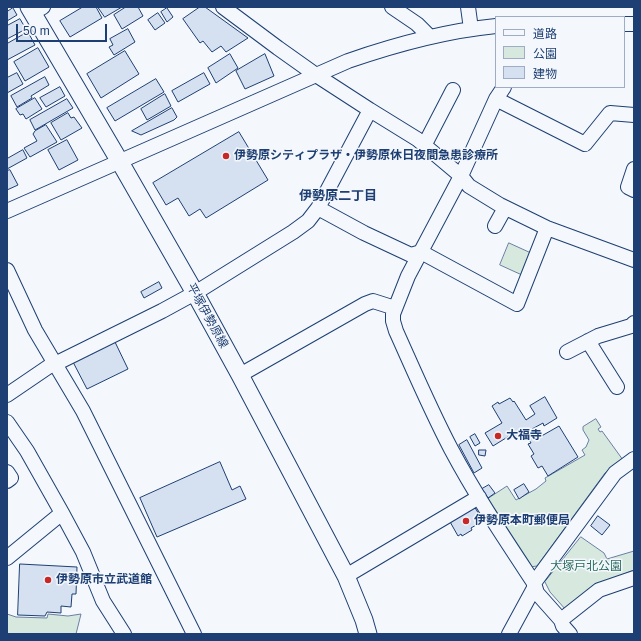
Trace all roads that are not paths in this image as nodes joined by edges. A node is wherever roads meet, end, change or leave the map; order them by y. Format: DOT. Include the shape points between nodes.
graph roads {
  1 [pos="223,7"];
  2 [pos="392,7"];
  3 [pos="468,7"];
  4 [pos="35,9"];
  5 [pos="495,26"];
  6 [pos="471,28"];
  7 [pos="430,36"];
  8 [pos="316,74"];
  9 [pos="503,88"];
  10 [pos="453,90"];
  11 [pos="496,99"];
  12 [pos="370,110"];
  13 [pos="634,115"];
  14 [pos="425,144"];
  15 [pos="120,162"];
  16 [pos="634,169"];
  17 [pos="460,176"];
  18 [pos="634,190"];
  19 [pos="318,208"];
  20 [pos="506,208"];
  21 [pos="7,211"];
  22 [pos="495,226"];
  23 [pos="547,228"];
  24 [pos="421,252"];
  25 [pos="634,260"];
  26 [pos="7,270"];
  27 [pos="195,293"];
  28 [pos="395,308"];
  29 [pos="634,323"];
  30 [pos="588,341"];
  31 [pos="567,352"];
  32 [pos="54,363"];
  33 [pos="240,376"];
  34 [pos="617,387"];
  35 [pos="7,395"];
  36 [pos="7,422"];
  37 [pos="634,459"];
  38 [pos="8,469"];
  39 [pos="7,481"];
  40 [pos="479,497"];
  41 [pos="62,513"];
  42 [pos="7,558"];
  43 [pos="346,576"];
  44 [pos="634,578"];
  45 [pos="534,583"];
  46 [pos="564,628"];
  47 [pos="124,634"];
  48 [pos="194,634"];
  49 [pos="368,634"];
  50 [pos="509,634"];
  1 -- 8 [label="street"];
  2 -- 7 [label="street"];
  3 -- 6 [label="street"];
  4 -- 15 [label="main road, 平塚伊勢原線"];
  5 -- 6 [label="street"];
  6 -- 7 [label="street"];
  7 -- 8 [label="street" via="380,50"];
  8 -- 12 [label="street"];
  8 -- 15 [label="street"];
  9 -- 11 [label="street"];
  10 -- 14 [label="street"];
  11 -- 13 [label="street" via="585,144 610,114"];
  11 -- 17 [label="street"];
  12 -- 14 [label="street"];
  12 -- 19 [label="street"];
  14 -- 17 [label="street"];
  15 -- 21 [label="street"];
  15 -- 27 [label="main road, 平塚伊勢原線"];
  16 -- 18 [label="street" via="628,187"];
  17 -- 20 [label="street" via="469,186"];
  17 -- 24 [label="street"];
  19 -- 24 [label="street" via="411,255"];
  19 -- 27 [label="street" via="308,221 293,232"];
  20 -- 22 [label="street"];
  20 -- 23 [label="street"];
  23 -- 24 [label="street" via="518,304"];
  23 -- 25 [label="street"];
  24 -- 28 [label="street"];
  26 -- 32 [label="street" via="35,330"];
  27 -- 32 [label="street"];
  27 -- 33 [label="main road, 平塚伊勢原線"];
  28 -- 33 [label="street" via="373,301 365,304"];
  28 -- 40 [label="street" via="393,321 408,358 451,449"];
  29 -- 30 [label="street"];
  30 -- 31 [label="street"];
  30 -- 34 [label="street"];
  32 -- 35 [label="street"];
  32 -- 48 [label="street" via="83,411"];
  33 -- 43 [label="main road, 平塚伊勢原線"];
  36 -- 41 [label="street" via="27,451"];
  37 -- 45 [label="street" via="615,473"];
  38 -- 39 [label="street" via="11,478"];
  40 -- 43 [label="street"];
  40 -- 45 [label="street"];
  41 -- 42 [label="street"];
  41 -- 47 [label="street" via="103,601"];
  43 -- 49 [label="main road, 平塚伊勢原線"];
  44 -- 46 [label="street" via="599,590"];
  45 -- 46 [label="street" via="537,593"];
  45 -- 50 [label="street" via="534,588"];
}
